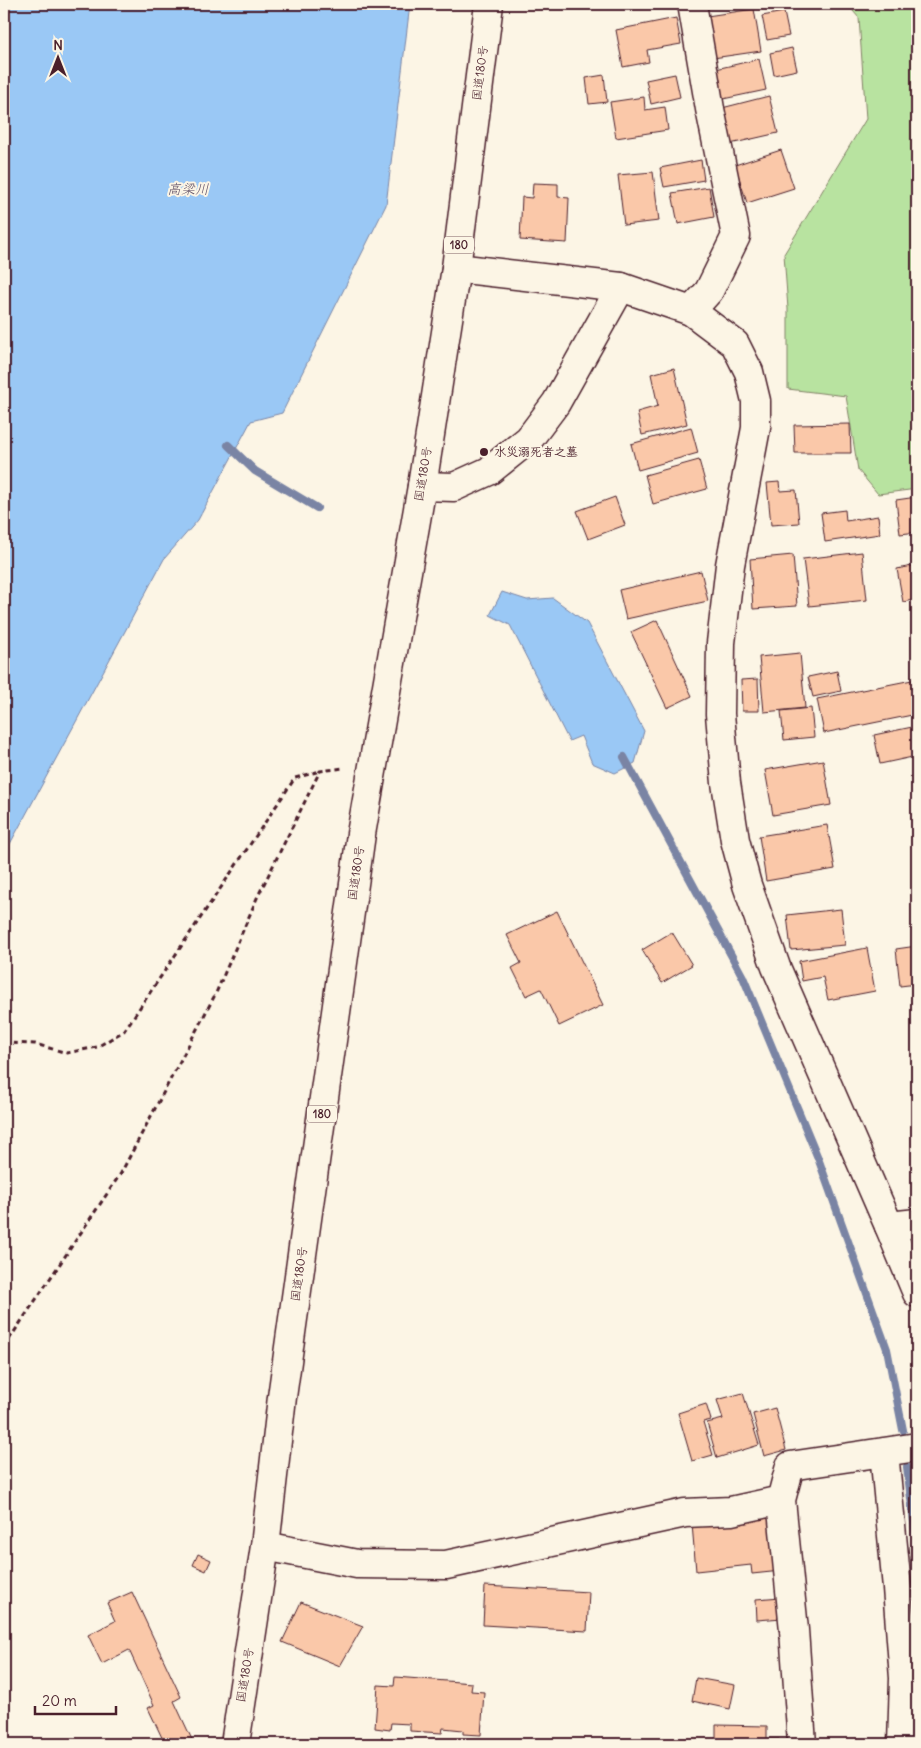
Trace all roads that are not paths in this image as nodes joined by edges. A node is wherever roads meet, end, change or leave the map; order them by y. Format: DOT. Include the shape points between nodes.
graph roads {
  1 [pos="489,4"];
  2 [pos="692,4"];
  3 [pos="456,268"];
  4 [pos="621,288"];
  5 [pos="691,311"];
  6 [pos="422,486"];
  7 [pos="917,1224"];
  8 [pos="888,1226"];
  9 [pos="917,1293"];
  10 [pos="917,1447"];
  11 [pos="884,1452"];
  12 [pos="781,1500"];
  13 [pos="264,1546"];
  14 [pos="235,1744"];
  15 [pos="802,1744"];
  16 [pos="902,1744"];
  1 -- 3 [label="main road, 国道180号 / 180"];
  2 -- 5 [label="main road" via="736,236 709,291"];
  3 -- 4 [label="main road"];
  3 -- 6 [label="main road, 国道180号 / 180"];
  4 -- 5 [label="main road"];
  4 -- 6 [label="main road" via="556,403 529,439 489,471 454,487"];
  5 -- 8 [label="main road" via="735,344 748,372 756,401 756,428 730,565 721,643 720,714 735,840 747,885 776,966"];
  6 -- 13 [label="main road, 国道180号 / 180" via="372,765 282,1397"];
  7 -- 8 [label="main road"];
  8 -- 9 [label="main road"];
  10 -- 11 [label="main road"];
  11 -- 12 [label="main road" via="790,1466"];
  11 -- 16 [label="main road" via="904,1678"];
  12 -- 13 [label="main road" via="731,1511 685,1513 446,1566 356,1564"];
  12 -- 15 [label="main road"];
  13 -- 14 [label="main road, 国道180号 / 180"];
}
